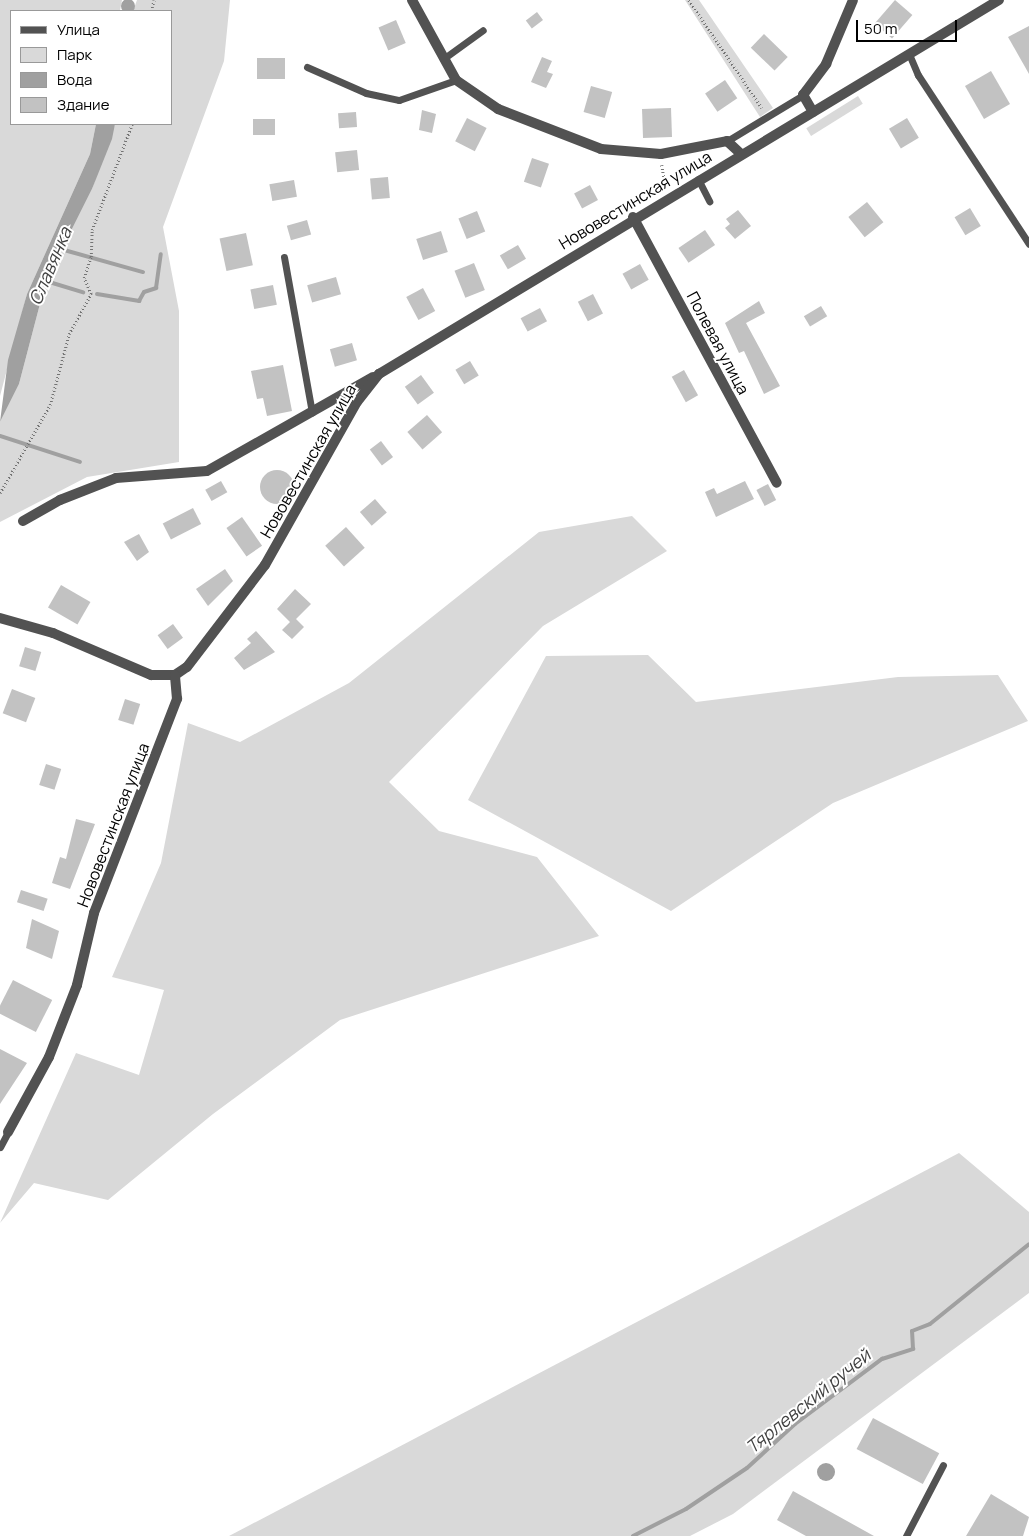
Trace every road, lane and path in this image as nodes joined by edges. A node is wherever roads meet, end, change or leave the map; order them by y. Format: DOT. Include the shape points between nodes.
graph roads {
  1 [pos="412,0"];
  2 [pos="689,0"];
  3 [pos="854,0"];
  4 [pos="999,0"];
  5 [pos="483,30"];
  6 [pos="909,54"];
  7 [pos="443,59"];
  8 [pos="307,67"];
  9 [pos="456,80"];
  10 [pos="803,95"];
  11 [pos="813,112"];
  12 [pos="768,117"];
  13 [pos="132,125"];
  14 [pos="727,140"];
  15 [pos="661,154"];
  16 [pos="741,154"];
  17 [pos="698,180"];
  18 [pos="667,198"];
  19 [pos="709,201"];
  20 [pos="633,217"];
  21 [pos="1029,244"];
  22 [pos="284,257"];
  23 [pos="378,374"];
  24 [pos="312,412"];
  25 [pos="777,483"];
  26 [pos="0,493"];
  27 [pos="24,521"];
  28 [pos="0,618"];
  29 [pos="175,675"];
  30 [pos="8,1132"];
  31 [pos="0,1147"];
  32 [pos="943,1464"];
  33 [pos="906,1536"];
  1 -- 7 [label="street"];
  2 -- 12 [label="path"];
  3 -- 10 [label="street" via="826,64"];
  4 -- 6 [label="street, Нововестинская улица"];
  5 -- 7 [label="lane"];
  6 -- 11 [label="street, Нововестинская улица"];
  6 -- 21 [label="lane" via="918,75"];
  7 -- 9 [label="street"];
  8 -- 9 [label="lane" via="366,93 399,100"];
  9 -- 15 [label="street" via="498,109 568,139 601,149"];
  10 -- 11 [label="street"];
  10 -- 12 [label="lane"];
  11 -- 16 [label="street, Нововестинская улица"];
  12 -- 14 [label="lane"];
  13 -- 26 [label="path" via="92,230 91,257 84,278 92,294 69,334 50,405"];
  14 -- 15 [label="street"];
  14 -- 16 [label="street"];
  15 -- 18 [label="path"];
  16 -- 17 [label="street, Нововестинская улица"];
  17 -- 18 [label="street, Нововестинская улица"];
  17 -- 19 [label="lane"];
  18 -- 20 [label="street, Нововестинская улица"];
  20 -- 23 [label="street, Нововестинская улица"];
  20 -- 25 [label="street, Полевая улица"];
  22 -- 24 [label="lane"];
  23 -- 24 [label="street"];
  23 -- 29 [label="street, Нововестинская улица" via="357,402 265,565 200,655"];
  24 -- 27 [label="street" via="207,471 116,478 60,500"];
  28 -- 29 [label="street" via="54,633 151,675"];
  29 -- 30 [label="street, Нововестинская улица" via="177,699 94,913 77,986 49,1057"];
  30 -- 31 [label="lane"];
  32 -- 33 [label="lane"];
}
